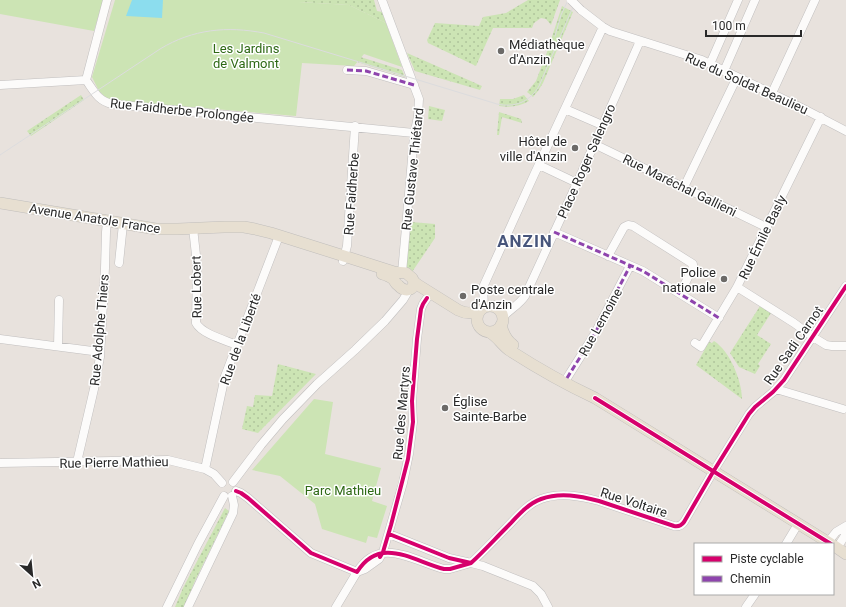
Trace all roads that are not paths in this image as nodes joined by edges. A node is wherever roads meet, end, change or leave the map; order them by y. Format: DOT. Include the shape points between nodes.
graph roads {
  1 [pos="107,0"];
  2 [pos="382,0"];
  3 [pos="571,0"];
  4 [pos="738,0"];
  5 [pos="755,0"];
  6 [pos="816,0"];
  7 [pos="603,27"];
  8 [pos="640,41"];
  9 [pos="710,64"];
  10 [pos="347,70"];
  11 [pos="724,71"];
  12 [pos="737,77"];
  13 [pos="86,80"];
  14 [pos="414,85"];
  15 [pos="0,86"];
  16 [pos="772,93"];
  17 [pos="565,109"];
  18 [pos="821,117"];
  19 [pos="355,126"];
  20 [pos="602,126"];
  21 [pos="846,131"];
  22 [pos="414,133"];
  23 [pos="594,144"];
  24 [pos="539,165"];
  25 [pos="577,183"];
  26 [pos="684,187"];
  27 [pos="0,203"];
  28 [pos="0,208"];
  29 [pos="107,224"];
  30 [pos="123,226"];
  31 [pos="766,227"];
  32 [pos="194,231"];
  33 [pos="554,232"];
  34 [pos="279,238"];
  35 [pos="608,256"];
  36 [pos="344,258"];
  37 [pos="119,263"];
  38 [pos="630,266"];
  39 [pos="404,282"];
  40 [pos="846,286"];
  41 [pos="737,287"];
  42 [pos="680,294"];
  43 [pos="427,298"];
  44 [pos="59,300"];
  45 [pos="481,309"];
  46 [pos="719,318"];
  47 [pos="502,321"];
  48 [pos="478,325"];
  49 [pos="489,332"];
  50 [pos="813,337"];
  51 [pos="0,339"];
  52 [pos="695,343"];
  53 [pos="237,345"];
  54 [pos="58,346"];
  55 [pos="846,346"];
  56 [pos="100,352"];
  57 [pos="567,378"];
  58 [pos="776,389"];
  59 [pos="595,398"];
  60 [pos="843,409"];
  61 [pos="77,462"];
  62 [pos="0,464"];
  63 [pos="206,469"];
  64 [pos="713,472"];
  65 [pos="232,482"];
  66 [pos="222,483"];
  67 [pos="230,495"];
  68 [pos="798,524"];
  69 [pos="846,526"];
  70 [pos="389,534"];
  71 [pos="846,534"];
  72 [pos="787,543"];
  73 [pos="829,543"];
  74 [pos="835,547"];
  75 [pos="384,552"];
  76 [pos="471,563"];
  77 [pos="357,572"];
  78 [pos="754,595"];
  79 [pos="168,607"];
  80 [pos="188,607"];
  81 [pos="336,607"];
  82 [pos="548,607"];
  83 [pos="746,607"];
  1 -- 13 [label="street"];
  2 -- 14 [label="street, Rue Gustave Thiétard"];
  3 -- 7 [label="street, Rue du Soldat Beaulieu, bridge"];
  4 -- 9 [label="street"];
  5 -- 11 [label="street"];
  6 -- 16 [label="street"];
  7 -- 8 [label="street, Rue du Soldat Beaulieu"];
  7 -- 17 [label="street"];
  8 -- 9 [label="street, Rue du Soldat Beaulieu"];
  8 -- 20 [label="street, Place Roger Salengro"];
  9 -- 11 [label="street, Rue du Soldat Beaulieu"];
  10 -- 14 [label="street" via="366,71"];
  11 -- 12 [label="street, Rue du Soldat Beaulieu"];
  12 -- 16 [label="street, Rue du Soldat Beaulieu"];
  12 -- 26 [label="street"];
  13 -- 15 [label="street"];
  13 -- 19 [label="street, Rue Faidherbe Prolongée" via="97,96 105,102"];
  14 -- 22 [label="street, Rue Gustave Thiétard" via="419,101"];
  16 -- 18 [label="street, Rue du Soldat Beaulieu"];
  17 -- 20 [label="street"];
  17 -- 24 [label="street"];
  18 -- 21 [label="street, Rue du Soldat Beaulieu"];
  18 -- 31 [label="street, Rue Émile Basly"];
  19 -- 22 [label="street"];
  19 -- 36 [label="street, Rue Faidherbe"];
  20 -- 23 [label="street, Place Roger Salengro"];
  22 -- 39 [label="street, Rue Gustave Thiétard" via="405,228"];
  23 -- 25 [label="street, Place Roger Salengro"];
  23 -- 26 [label="street, Rue Maréchal Gallieni"];
  24 -- 25 [label="street"];
  24 -- 45 [label="street" via="484,285"];
  25 -- 33 [label="street, Place Roger Salengro"];
  26 -- 31 [label="street, Rue Maréchal Gallieni"];
  27 -- 29 [label="main road, Avenue Anatole France"];
  28 -- 29 [label="main road, Avenue Anatole France"];
  29 -- 30 [label="main road, Avenue Anatole France"];
  29 -- 56 [label="street, Rue Adolphe Thiers"];
  30 -- 32 [label="main road, Avenue Anatole France" via="154,234 171,235"];
  30 -- 37 [label="street"];
  31 -- 41 [label="street, Rue Émile Basly"];
  32 -- 34 [label="main road, Avenue Anatole France" via="237,232"];
  32 -- 53 [label="street, Rue Lobert" via="197,264 196,323 204,331"];
  33 -- 35 [label="street"];
  33 -- 47 [label="street, Place Roger Salengro" via="523,299"];
  34 -- 36 [label="main road, Avenue Anatole France"];
  34 -- 53 [label="street, Rue de la Liberté"];
  35 -- 38 [label="street"];
  35 -- 42 [label="street" via="624,227 633,226 693,264"];
  36 -- 39 [label="main road, Avenue Anatole France"];
  38 -- 42 [label="street"];
  38 -- 57 [label="street, Rue Lemoine" via="592,339"];
  39 -- 43 [label="main road, Avenue Anatole France"];
  39 -- 45 [label="main road, Avenue Anatole France" via="463,312 472,313"];
  39 -- 65 [label="street" via="403,300 381,325 291,410"];
  40 -- 50 [label="street, Rue Sadi Carnot"];
  41 -- 46 [label="street, Rue Émile Basly"];
  41 -- 50 [label="street"];
  42 -- 46 [label="street"];
  43 -- 48 [label="main road, Avenue Anatole France"];
  43 -- 70 [label="street, Rue des Martyrs" via="421,309 417,339 409,454"];
  44 -- 54 [label="street"];
  45 -- 47 [label="main road" via="489,305 496,307 501,311"];
  45 -- 48 [label="main road" via="477,317"];
  46 -- 52 [label="street, Rue Émile Basly" via="701,347"];
  47 -- 49 [label="main road" via="496,330"];
  47 -- 57 [label="main road" via="505,336 511,343"];
  48 -- 49 [label="main road"];
  49 -- 59 [label="main road" via="508,349 564,383"];
  50 -- 55 [label="street" via="829,346"];
  50 -- 58 [label="street, Rue Sadi Carnot"];
  51 -- 54 [label="street"];
  53 -- 63 [label="street, Rue de la Liberté" via="224,380"];
  54 -- 56 [label="street"];
  56 -- 61 [label="street, Rue Adolphe Thiers"];
  57 -- 59 [label="main road"];
  58 -- 60 [label="street"];
  58 -- 64 [label="street, Rue Sadi Carnot" via="751,412"];
  59 -- 64 [label="main road"];
  61 -- 62 [label="street, Rue Pierre Mathieu"];
  61 -- 63 [label="street, Rue Pierre Mathieu" via="164,460"];
  63 -- 66 [label="street, Rue Pierre Mathieu"];
  64 -- 68 [label="main road"];
  64 -- 76 [label="street, Rue Voltaire" via="684,522 679,526 587,498 551,496 528,507"];
  65 -- 66 [label="street"];
  65 -- 67 [label="street" via="236,487"];
  66 -- 67 [label="street" via="219,490 221,494"];
  67 -- 77 [label="street" via="241,493 248,498 311,553"];
  67 -- 79 [label="street" via="198,544"];
  67 -- 80 [label="street" via="234,505 233,513"];
  68 -- 72 [label="street"];
  68 -- 73 [label="main road"];
  69 -- 74 [label="street" via="834,534"];
  70 -- 75 [label="street, Rue des Martyrs"];
  70 -- 76 [label="street" via="449,558"];
  71 -- 74 [label="street"];
  75 -- 76 [label="street" via="403,554 444,569"];
  75 -- 77 [label="street" via="379,559"];
  76 -- 82 [label="street" via="533,586"];
  77 -- 81 [label="street"];
  78 -- 83 [label="street"];
}
